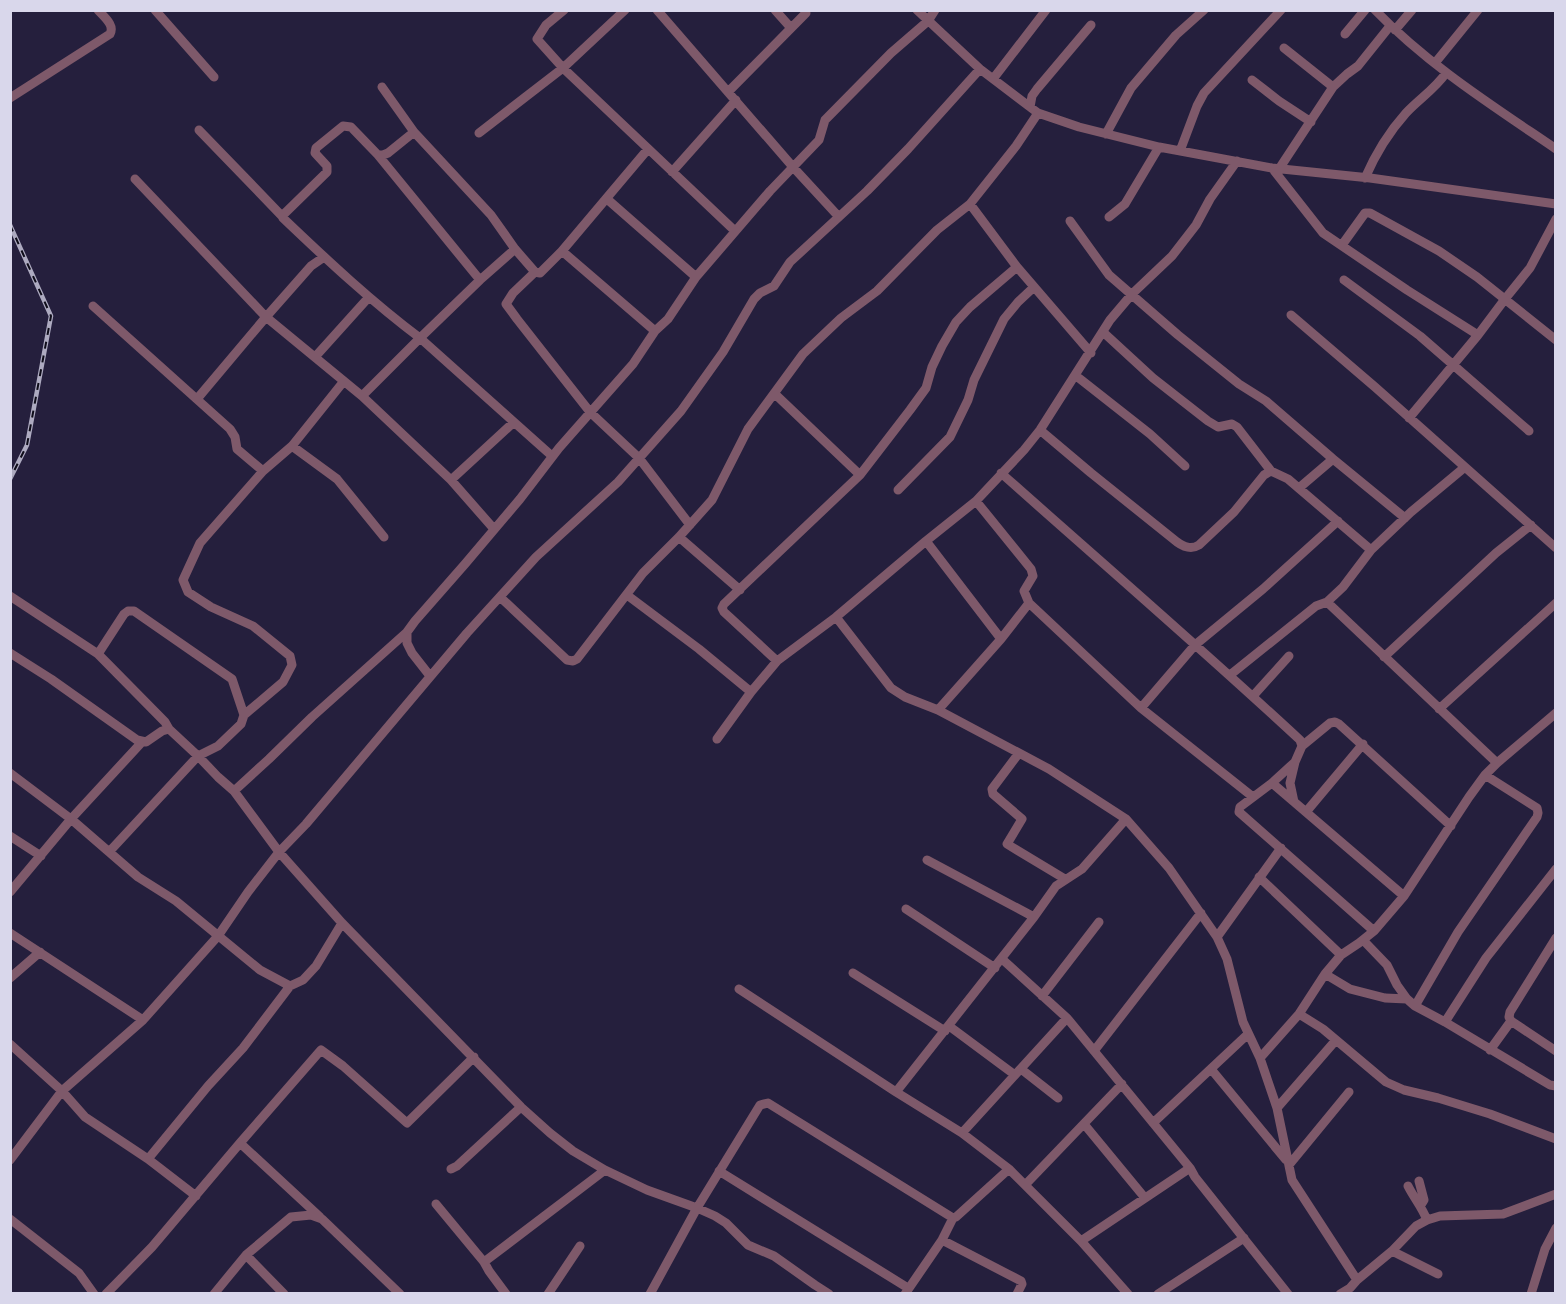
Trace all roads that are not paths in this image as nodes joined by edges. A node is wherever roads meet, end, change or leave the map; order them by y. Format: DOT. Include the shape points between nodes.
graph roads {
  1 [pos="98,10"];
  2 [pos="154,10"];
  3 [pos="564,10"];
  4 [pos="625,10"];
  5 [pos="657,10"];
  6 [pos="775,10"];
  7 [pos="917,10"];
  8 [pos="936,10"];
  9 [pos="1046,10"];
  10 [pos="1204,10"];
  11 [pos="1281,10"];
  12 [pos="1365,10"];
  13 [pos="1375,10"];
  14 [pos="1412,10"];
  15 [pos="1478,10"];
  16 [pos="806,13"];
  17 [pos="928,21"];
  18 [pos="1091,25"];
  19 [pos="791,28"];
  20 [pos="1392,28"];
  21 [pos="1345,34"];
  22 [pos="1284,48"];
  23 [pos="1435,63"];
  24 [pos="563,68"];
  25 [pos="980,69"];
  26 [pos="1446,72"];
  27 [pos="214,77"];
  28 [pos="993,79"];
  29 [pos="1252,80"];
  30 [pos="382,87"];
  31 [pos="1333,87"];
  32 [pos="728,92"];
  33 [pos="10,98"];
  34 [pos="736,100"];
  35 [pos="1030,107"];
  36 [pos="1038,113"];
  37 [pos="1311,122"];
  38 [pos="199,130"];
  39 [pos="414,132"];
  40 [pos="479,133"];
  41 [pos="1106,134"];
  42 [pos="1160,147"];
  43 [pos="648,149"];
  44 [pos="1556,149"];
  45 [pos="1180,151"];
  46 [pos="378,154"];
  47 [pos="1237,161"];
  48 [pos="793,167"];
  49 [pos="1276,169"];
  50 [pos="672,172"];
  51 [pos="1365,178"];
  52 [pos="135,179"];
  53 [pos="607,199"];
  54 [pos="970,204"];
  55 [pos="1556,204"];
  56 [pos="282,216"];
  57 [pos="839,216"];
  58 [pos="1109,217"];
  59 [pos="1556,219"];
  60 [pos="1070,221"];
  61 [pos="735,231"];
  62 [pos="1342,245"];
  63 [pos="515,249"];
  64 [pos="562,251"];
  65 [pos="324,257"];
  66 [pos="1017,267"];
  67 [pos="535,272"];
  68 [pos="696,277"];
  69 [pos="480,280"];
  70 [pos="1344,280"];
  71 [pos="1034,287"];
  72 [pos="1132,294"];
  73 [pos="369,297"];
  74 [pos="1504,299"];
  75 [pos="93,306"];
  76 [pos="1292,315"];
  77 [pos="266,317"];
  78 [pos="655,331"];
  79 [pos="1103,332"];
  80 [pos="1478,335"];
  81 [pos="420,338"];
  82 [pos="1556,340"];
  83 [pos="1090,353"];
  84 [pos="315,357"];
  85 [pos="1454,364"];
  86 [pos="1075,375"];
  87 [pos="344,381"];
  88 [pos="775,394"];
  89 [pos="362,396"];
  90 [pos="197,399"];
  91 [pos="590,412"];
  92 [pos="1409,418"];
  93 [pos="514,422"];
  94 [pos="1040,430"];
  95 [pos="1529,431"];
  96 [pos="292,446"];
  97 [pos="552,456"];
  98 [pos="639,458"];
  99 [pos="1333,459"];
  100 [pos="1185,466"];
  101 [pos="1465,468"];
  102 [pos="263,471"];
  103 [pos="1271,471"];
  104 [pos="1001,473"];
  105 [pos="860,475"];
  106 [pos="451,480"];
  107 [pos="1299,488"];
  108 [pos="898,490"];
  109 [pos="976,501"];
  110 [pos="1405,518"];
  111 [pos="1338,521"];
  112 [pos="690,525"];
  113 [pos="1531,525"];
  114 [pos="494,529"];
  115 [pos="384,537"];
  116 [pos="679,537"];
  117 [pos="926,541"];
  118 [pos="1556,548"];
  119 [pos="1371,550"];
  120 [pos="740,590"];
  121 [pos="627,595"];
  122 [pos="10,596"];
  123 [pos="500,597"];
  124 [pos="1327,602"];
  125 [pos="1029,603"];
  126 [pos="1556,603"];
  127 [pos="836,617"];
  128 [pos="407,633"];
  129 [pos="1001,639"];
  130 [pos="1195,645"];
  131 [pos="10,653"];
  132 [pos="98,654"];
  133 [pos="1289,656"];
  134 [pos="1384,657"];
  135 [pos="777,661"];
  136 [pos="1230,675"];
  137 [pos="430,676"];
  138 [pos="751,692"];
  139 [pos="1253,696"];
  140 [pos="1141,708"];
  141 [pos="1439,709"];
  142 [pos="938,710"];
  143 [pos="1556,713"];
  144 [pos="244,715"];
  145 [pos="169,729"];
  146 [pos="717,739"];
  147 [pos="142,742"];
  148 [pos="1363,744"];
  149 [pos="1302,746"];
  150 [pos="1019,753"];
  151 [pos="198,756"];
  152 [pos="1295,762"];
  153 [pos="1497,763"];
  154 [pos="10,773"];
  155 [pos="1485,775"];
  156 [pos="1272,783"];
  157 [pos="234,790"];
  158 [pos="1252,797"];
  159 [pos="1294,802"];
  160 [pos="1306,812"];
  161 [pos="71,819"];
  162 [pos="1126,819"];
  163 [pos="1451,826"];
  164 [pos="10,836"];
  165 [pos="1281,848"];
  166 [pos="109,852"];
  167 [pos="279,852"];
  168 [pos="41,856"];
  169 [pos="927,860"];
  170 [pos="1556,869"];
  171 [pos="1258,877"];
  172 [pos="1065,879"];
  173 [pos="1551,881"];
  174 [pos="10,892"];
  175 [pos="1404,896"];
  176 [pos="906,909"];
  177 [pos="1201,913"];
  178 [pos="1035,917"];
  179 [pos="1099,922"];
  180 [pos="342,923"];
  181 [pos="1374,931"];
  182 [pos="10,933"];
  183 [pos="218,936"];
  184 [pos="1217,937"];
  185 [pos="1556,938"];
  186 [pos="1363,940"];
  187 [pos="40,952"];
  188 [pos="1341,955"];
  189 [pos="1002,958"];
  190 [pos="995,968"];
  191 [pos="853,973"];
  192 [pos="1324,974"];
  193 [pos="10,978"];
  194 [pos="290,986"];
  195 [pos="739,989"];
  196 [pos="1042,996"];
  197 [pos="1407,999"];
  198 [pos="1415,1006"];
  199 [pos="1299,1014"];
  200 [pos="1067,1018"];
  201 [pos="143,1020"];
  202 [pos="1511,1021"];
  203 [pos="1445,1022"];
  204 [pos="947,1029"];
  205 [pos="1248,1034"];
  206 [pos="1336,1040"];
  207 [pos="10,1044"];
  208 [pos="1490,1050"];
  209 [pos="1094,1051"];
  210 [pos="1556,1051"];
  211 [pos="474,1057"];
  212 [pos="1260,1058"];
  213 [pos="1211,1069"];
  214 [pos="1018,1072"];
  215 [pos="1122,1084"];
  216 [pos="1556,1086"];
  217 [pos="62,1091"];
  218 [pos="897,1092"];
  219 [pos="1348,1092"];
  220 [pos="1058,1098"];
  221 [pos="521,1107"];
  222 [pos="1277,1108"];
  223 [pos="1153,1123"];
  224 [pos="1084,1124"];
  225 [pos="962,1133"];
  226 [pos="1556,1139"];
  227 [pos="10,1141"];
  228 [pos="240,1143"];
  229 [pos="23,1144"];
  230 [pos="148,1159"];
  231 [pos="10,1160"];
  232 [pos="1288,1163"];
  233 [pos="1009,1168"];
  234 [pos="1190,1168"];
  235 [pos="451,1169"];
  236 [pos="605,1170"];
  237 [pos="719,1171"];
  238 [pos="1419,1181"];
  239 [pos="1026,1184"];
  240 [pos="1408,1186"];
  241 [pos="1556,1194"];
  242 [pos="196,1196"];
  243 [pos="1144,1198"];
  244 [pos="436,1204"];
  245 [pos="1421,1205"];
  246 [pos="697,1208"];
  247 [pos="953,1218"];
  248 [pos="10,1219"];
  249 [pos="322,1219"];
  250 [pos="1427,1220"];
  251 [pos="1556,1228"];
  252 [pos="1244,1238"];
  253 [pos="942,1240"];
  254 [pos="1081,1241"];
  255 [pos="580,1246"];
  256 [pos="1392,1251"];
  257 [pos="246,1255"];
  258 [pos="484,1262"];
  259 [pos="1438,1274"];
  260 [pos="1357,1280"];
  261 [pos="812,1289"];
  262 [pos="907,1291"];
  263 [pos="1351,1291"];
  264 [pos="94,1293"];
  265 [pos="106,1293"];
  266 [pos="214,1293"];
  267 [pos="284,1293"];
  268 [pos="400,1293"];
  269 [pos="506,1293"];
  270 [pos="548,1293"];
  271 [pos="650,1293"];
  272 [pos="829,1293"];
  273 [pos="1017,1293"];
  274 [pos="1128,1293"];
  275 [pos="1158,1293"];
  276 [pos="1288,1293"];
  277 [pos="1340,1293"];
  278 [pos="1531,1293"];
  1 -- 33 [label="street" via="112,26 110,34"];
  2 -- 27 [label="street"];
  3 -- 24 [label="street" via="537,39"];
  4 -- 24 [label="street"];
  5 -- 32 [label="street"];
  6 -- 19 [label="street"];
  7 -- 17 [label="street"];
  8 -- 17 [label="street"];
  9 -- 28 [label="street"];
  10 -- 41 [label="street" via="1176,35 1131,88"];
  11 -- 45 [label="street" via="1204,93"];
  12 -- 21 [label="street"];
  13 -- 20 [label="street"];
  14 -- 20 [label="street"];
  15 -- 23 [label="street"];
  16 -- 19 [label="street"];
  17 -- 25 [label="street"];
  17 -- 48 [label="street" via="825,120 819,140"];
  18 -- 35 [label="street" via="1037,89"];
  19 -- 32 [label="street"];
  20 -- 23 [label="street"];
  20 -- 31 [label="street"];
  22 -- 31 [label="street"];
  23 -- 26 [label="street"];
  24 -- 40 [label="street"];
  24 -- 43 [label="street"];
  25 -- 28 [label="street"];
  25 -- 57 [label="street" via="900,157"];
  26 -- 44 [label="street"];
  26 -- 51 [label="street" via="1406,114 1374,157"];
  28 -- 35 [label="street"];
  29 -- 37 [label="street"];
  30 -- 39 [label="street"];
  31 -- 37 [label="street"];
  32 -- 34 [label="street"];
  34 -- 48 [label="street"];
  34 -- 50 [label="street"];
  35 -- 36 [label="street"];
  36 -- 41 [label="street"];
  36 -- 54 [label="street"];
  37 -- 49 [label="street"];
  38 -- 56 [label="street"];
  39 -- 46 [label="street" via="388,153"];
  39 -- 63 [label="street" via="491,215"];
  41 -- 42 [label="street"];
  42 -- 45 [label="street"];
  42 -- 58 [label="street" via="1125,204"];
  43 -- 50 [label="street"];
  43 -- 53 [label="street"];
  45 -- 47 [label="street"];
  46 -- 56 [label="street" via="351,127 344,126 315,150 327,172"];
  46 -- 69 [label="street"];
  47 -- 49 [label="street"];
  47 -- 72 [label="street" via="1172,256"];
  48 -- 57 [label="street"];
  48 -- 61 [label="street"];
  49 -- 51 [label="street"];
  49 -- 62 [label="street" via="1323,233"];
  50 -- 61 [label="street"];
  51 -- 55 [label="street"];
  52 -- 77 [label="street"];
  53 -- 64 [label="street"];
  53 -- 68 [label="street"];
  54 -- 66 [label="street"];
  54 -- 88 [label="street" via="803,354"];
  56 -- 65 [label="street"];
  57 -- 98 [label="street" via="790,262 774,285 754,298 689,401"];
  59 -- 74 [label="street" via="1530,268"];
  60 -- 72 [label="street" via="1109,274"];
  61 -- 68 [label="street"];
  62 -- 74 [label="street" via="1365,213 1371,213 1439,251"];
  62 -- 80 [label="street"];
  63 -- 67 [label="street"];
  63 -- 69 [label="street"];
  64 -- 67 [label="street" via="540,273"];
  64 -- 78 [label="street"];
  65 -- 73 [label="street"];
  65 -- 77 [label="street" via="311,266"];
  66 -- 71 [label="street"];
  66 -- 105 [label="street" via="956,322 926,388"];
  67 -- 91 [label="street" via="506,303"];
  68 -- 78 [label="street" via="668,319"];
  69 -- 81 [label="street"];
  70 -- 85 [label="street"];
  71 -- 83 [label="street"];
  71 -- 108 [label="street" via="1004,318 950,436"];
  72 -- 79 [label="street"];
  72 -- 99 [label="street"];
  73 -- 81 [label="street"];
  73 -- 84 [label="street"];
  74 -- 80 [label="street"];
  74 -- 82 [label="street"];
  75 -- 90 [label="street"];
  76 -- 92 [label="street"];
  77 -- 84 [label="street"];
  77 -- 90 [label="street"];
  78 -- 91 [label="street" via="633,364"];
  79 -- 83 [label="street"];
  79 -- 103 [label="street" via="1208,421 1218,427 1237,427"];
  80 -- 85 [label="street"];
  81 -- 89 [label="street"];
  81 -- 93 [label="street"];
  83 -- 86 [label="street"];
  84 -- 87 [label="street"];
  85 -- 92 [label="street"];
  85 -- 95 [label="street"];
  86 -- 94 [label="street"];
  86 -- 100 [label="street"];
  87 -- 89 [label="street"];
  87 -- 96 [label="street"];
  88 -- 105 [label="street"];
  88 -- 112 [label="street" via="743,438 712,500"];
  89 -- 106 [label="street"];
  90 -- 102 [label="street" via="230,429 237,449"];
  91 -- 97 [label="street"];
  91 -- 98 [label="street"];
  92 -- 101 [label="street"];
  93 -- 97 [label="street"];
  93 -- 106 [label="street"];
  94 -- 103 [label="street" via="1177,542 1190,548 1199,545 1234,512"];
  94 -- 104 [label="street"];
  96 -- 102 [label="street"];
  96 -- 115 [label="street" via="337,479"];
  97 -- 114 [label="street"];
  98 -- 112 [label="street"];
  98 -- 123 [label="street"];
  99 -- 107 [label="street"];
  99 -- 110 [label="street"];
  101 -- 110 [label="street"];
  101 -- 113 [label="street"];
  102 -- 144 [label="street" via="200,543 183,580 188,592 253,626 290,656 292,665 283,682"];
  103 -- 107 [label="street"];
  104 -- 109 [label="street"];
  104 -- 130 [label="street"];
  105 -- 120 [label="street"];
  106 -- 114 [label="street"];
  107 -- 111 [label="street"];
  109 -- 117 [label="street"];
  109 -- 125 [label="street" via="1031,569 1033,576 1024,591"];
  110 -- 119 [label="street"];
  111 -- 119 [label="street"];
  111 -- 130 [label="street"];
  112 -- 116 [label="street"];
  113 -- 118 [label="street"];
  113 -- 134 [label="street" via="1496,552"];
  114 -- 128 [label="street"];
  116 -- 120 [label="street"];
  116 -- 121 [label="street"];
  117 -- 127 [label="street"];
  117 -- 129 [label="street"];
  119 -- 124 [label="street"];
  120 -- 135 [label="street" via="724,604 724,612"];
  121 -- 123 [label="street" via="573,661 567,660"];
  121 -- 138 [label="street"];
  122 -- 132 [label="street"];
  123 -- 137 [label="street"];
  124 -- 134 [label="street"];
  124 -- 136 [label="street" via="1316,606"];
  125 -- 129 [label="street"];
  125 -- 140 [label="street"];
  126 -- 141 [label="street"];
  127 -- 135 [label="street"];
  127 -- 142 [label="street" via="891,688"];
  128 -- 137 [label="street" via="412,653"];
  128 -- 157 [label="street"];
  129 -- 142 [label="street"];
  130 -- 136 [label="street"];
  130 -- 140 [label="street"];
  131 -- 147 [label="street"];
  132 -- 144 [label="street" via="124,614 134,611 232,679"];
  132 -- 145 [label="street"];
  133 -- 139 [label="street"];
  134 -- 141 [label="street"];
  135 -- 138 [label="street"];
  136 -- 139 [label="street"];
  137 -- 167 [label="street"];
  138 -- 146 [label="street"];
  139 -- 149 [label="street"];
  140 -- 158 [label="street"];
  141 -- 153 [label="street"];
  142 -- 150 [label="street"];
  143 -- 153 [label="street"];
  144 -- 151 [label="street" via="241,724 218,746"];
  145 -- 147 [label="street"];
  145 -- 151 [label="street"];
  147 -- 161 [label="street"];
  148 -- 149 [label="street" via="1335,722"];
  148 -- 160 [label="street"];
  148 -- 163 [label="street"];
  149 -- 152 [label="street"];
  150 -- 162 [label="street"];
  150 -- 172 [label="street" via="992,792 1022,818 1007,844"];
  151 -- 157 [label="street"];
  151 -- 166 [label="street"];
  152 -- 156 [label="street"];
  152 -- 159 [label="street" via="1290,783"];
  153 -- 155 [label="street"];
  154 -- 161 [label="street"];
  155 -- 163 [label="street"];
  155 -- 198 [label="street" via="1537,808 1538,817 1458,932"];
  156 -- 158 [label="street"];
  156 -- 159 [label="street"];
  157 -- 167 [label="street"];
  158 -- 165 [label="street" via="1239,812"];
  159 -- 160 [label="street"];
  160 -- 175 [label="street"];
  161 -- 166 [label="street"];
  161 -- 168 [label="street"];
  162 -- 172 [label="street" via="1082,869"];
  162 -- 177 [label="street" via="1169,868"];
  163 -- 175 [label="street"];
  164 -- 168 [label="street"];
  165 -- 171 [label="street"];
  165 -- 181 [label="street"];
  166 -- 183 [label="street"];
  167 -- 180 [label="street"];
  167 -- 183 [label="street"];
  168 -- 174 [label="street"];
  169 -- 178 [label="street"];
  170 -- 173 [label="street"];
  171 -- 184 [label="street"];
  171 -- 188 [label="street"];
  172 -- 178 [label="street"];
  173 -- 203 [label="street" via="1486,958"];
  175 -- 181 [label="street"];
  176 -- 190 [label="street"];
  177 -- 184 [label="street"];
  177 -- 209 [label="street"];
  178 -- 189 [label="street"];
  179 -- 196 [label="street"];
  180 -- 194 [label="street" via="316,966 303,980"];
  180 -- 211 [label="street"];
  181 -- 186 [label="street"];
  182 -- 187 [label="street"];
  183 -- 194 [label="street" via="260,970"];
  183 -- 201 [label="street"];
  184 -- 205 [label="street"];
  185 -- 202 [label="street" via="1510,1012"];
  186 -- 188 [label="street"];
  186 -- 197 [label="street" via="1387,965"];
  187 -- 193 [label="street"];
  187 -- 201 [label="street"];
  188 -- 192 [label="street"];
  189 -- 190 [label="street"];
  189 -- 196 [label="street"];
  190 -- 204 [label="street"];
  191 -- 204 [label="street"];
  192 -- 197 [label="street" via="1350,989"];
  192 -- 199 [label="street"];
  194 -- 230 [label="street" via="243,1048"];
  195 -- 218 [label="street"];
  196 -- 200 [label="street"];
  197 -- 198 [label="street"];
  198 -- 203 [label="street"];
  199 -- 206 [label="street"];
  199 -- 212 [label="street"];
  200 -- 209 [label="street"];
  200 -- 214 [label="street"];
  201 -- 217 [label="street"];
  202 -- 208 [label="street"];
  202 -- 210 [label="street"];
  203 -- 208 [label="street"];
  204 -- 214 [label="street"];
  204 -- 218 [label="street"];
  205 -- 212 [label="street"];
  205 -- 213 [label="street"];
  206 -- 222 [label="street"];
  206 -- 226 [label="street" via="1386,1082"];
  207 -- 217 [label="street"];
  208 -- 216 [label="street"];
  209 -- 215 [label="street"];
  211 -- 221 [label="street"];
  211 -- 228 [label="street" via="407,1122 321,1050"];
  212 -- 222 [label="street"];
  213 -- 223 [label="street"];
  213 -- 232 [label="street"];
  214 -- 220 [label="street"];
  214 -- 225 [label="street"];
  215 -- 223 [label="street"];
  215 -- 224 [label="street"];
  217 -- 229 [label="street"];
  217 -- 230 [label="street" via="85,1117"];
  218 -- 225 [label="street"];
  219 -- 232 [label="street"];
  221 -- 235 [label="street"];
  221 -- 236 [label="street" via="573,1151"];
  222 -- 232 [label="street"];
  223 -- 234 [label="street"];
  224 -- 239 [label="street"];
  224 -- 243 [label="street"];
  225 -- 233 [label="street"];
  227 -- 229 [label="street"];
  228 -- 242 [label="street"];
  228 -- 249 [label="street"];
  229 -- 231 [label="street"];
  230 -- 242 [label="street"];
  232 -- 260 [label="street" via="1292,1180"];
  233 -- 239 [label="street"];
  233 -- 247 [label="street"];
  234 -- 243 [label="street"];
  234 -- 252 [label="street"];
  236 -- 246 [label="street" via="657,1195"];
  236 -- 258 [label="street"];
  237 -- 246 [label="street"];
  237 -- 247 [label="street" via="760,1105 768,1103"];
  237 -- 262 [label="street"];
  238 -- 245 [label="street" via="1424,1200"];
  239 -- 254 [label="street"];
  240 -- 245 [label="street"];
  241 -- 250 [label="street" via="1503,1214"];
  242 -- 265 [label="street"];
  243 -- 254 [label="street"];
  244 -- 258 [label="street"];
  245 -- 250 [label="street"];
  246 -- 261 [label="street" via="726,1223 748,1245 782,1261"];
  246 -- 271 [label="street"];
  247 -- 253 [label="street"];
  248 -- 264 [label="street" via="80,1272"];
  249 -- 257 [label="street" via="311,1215 291,1217"];
  249 -- 268 [label="street"];
  250 -- 256 [label="street"];
  251 -- 278 [label="street"];
  252 -- 275 [label="street"];
  252 -- 276 [label="street"];
  253 -- 262 [label="street"];
  253 -- 273 [label="street" via="1021,1281"];
  254 -- 274 [label="street"];
  255 -- 270 [label="street"];
  256 -- 259 [label="street"];
  256 -- 260 [label="street"];
  257 -- 266 [label="street"];
  257 -- 267 [label="street"];
  258 -- 269 [label="street"];
  260 -- 263 [label="street"];
  261 -- 272 [label="street"];
  263 -- 277 [label="street"];
}
